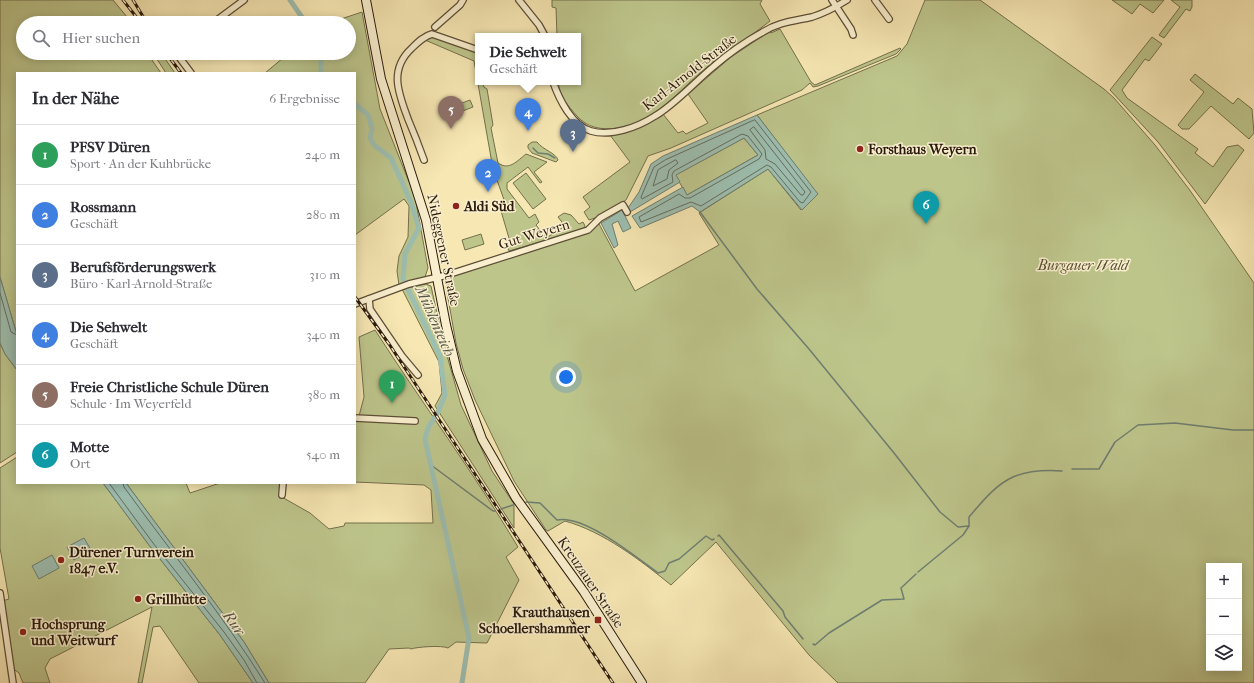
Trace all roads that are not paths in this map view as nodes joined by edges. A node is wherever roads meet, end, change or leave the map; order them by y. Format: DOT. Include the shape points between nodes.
graph roads {
  1 [pos="244,0"];
  2 [pos="366,0"];
  3 [pos="462,0"];
  4 [pos="519,0"];
  5 [pos="832,0"];
  6 [pos="848,0"];
  7 [pos="876,0"];
  8 [pos="836,7"];
  9 [pos="223,16"];
  10 [pos="889,19"];
  11 [pos="435,27"];
  12 [pos="543,33"];
  13 [pos="853,36"];
  14 [pos="475,49"];
  15 [pos="181,60"];
  16 [pos="190,72"];
  17 [pos="554,85"];
  18 [pos="424,160"];
  19 [pos="627,212"];
  20 [pos="438,277"];
  21 [pos="369,299"];
  22 [pos="356,304"];
  23 [pos="418,375"];
  24 [pos="356,418"];
  25 [pos="414,421"];
  26 [pos="283,484"];
  27 [pos="282,495"];
  28 [pos="516,498"];
  29 [pos="0,594"];
  30 [pos="13,683"];
  31 [pos="642,683"];
  1 -- 9 [label="street"];
  2 -- 20 [label="main road, Nideggener Straße" via="381,79 422,202"];
  3 -- 11 [label="street" via="459,6"];
  4 -- 12 [label="street"];
  5 -- 8 [label="street"];
  6 -- 8 [label="street, Karl-Arnold-Straße"];
  7 -- 10 [label="street"];
  8 -- 13 [label="street" via="851,28"];
  8 -- 17 [label="street, Karl-Arnold-Straße" via="768,28 720,61 662,112 624,130 599,132 582,127 560,100"];
  14 -- 18 [label="street" via="432,34 423,38 409,51 400,65 397,80 399,95"];
  15 -- 16 [label="street"];
  19 -- 20 [label="street, Gut Weyern" via="623,205 600,218 588,230"];
  20 -- 21 [label="street" via="409,284"];
  20 -- 28 [label="main road, Nideggener Straße" via="453,358 467,402 482,439"];
  21 -- 22 [label="street"];
  21 -- 23 [label="street" via="370,308"];
  24 -- 25 [label="street"];
  26 -- 27 [label="street"];
  28 -- 31 [label="main road, Kreuzauer Straße" via="584,592"];
  29 -- 30 [label="street"];
}
